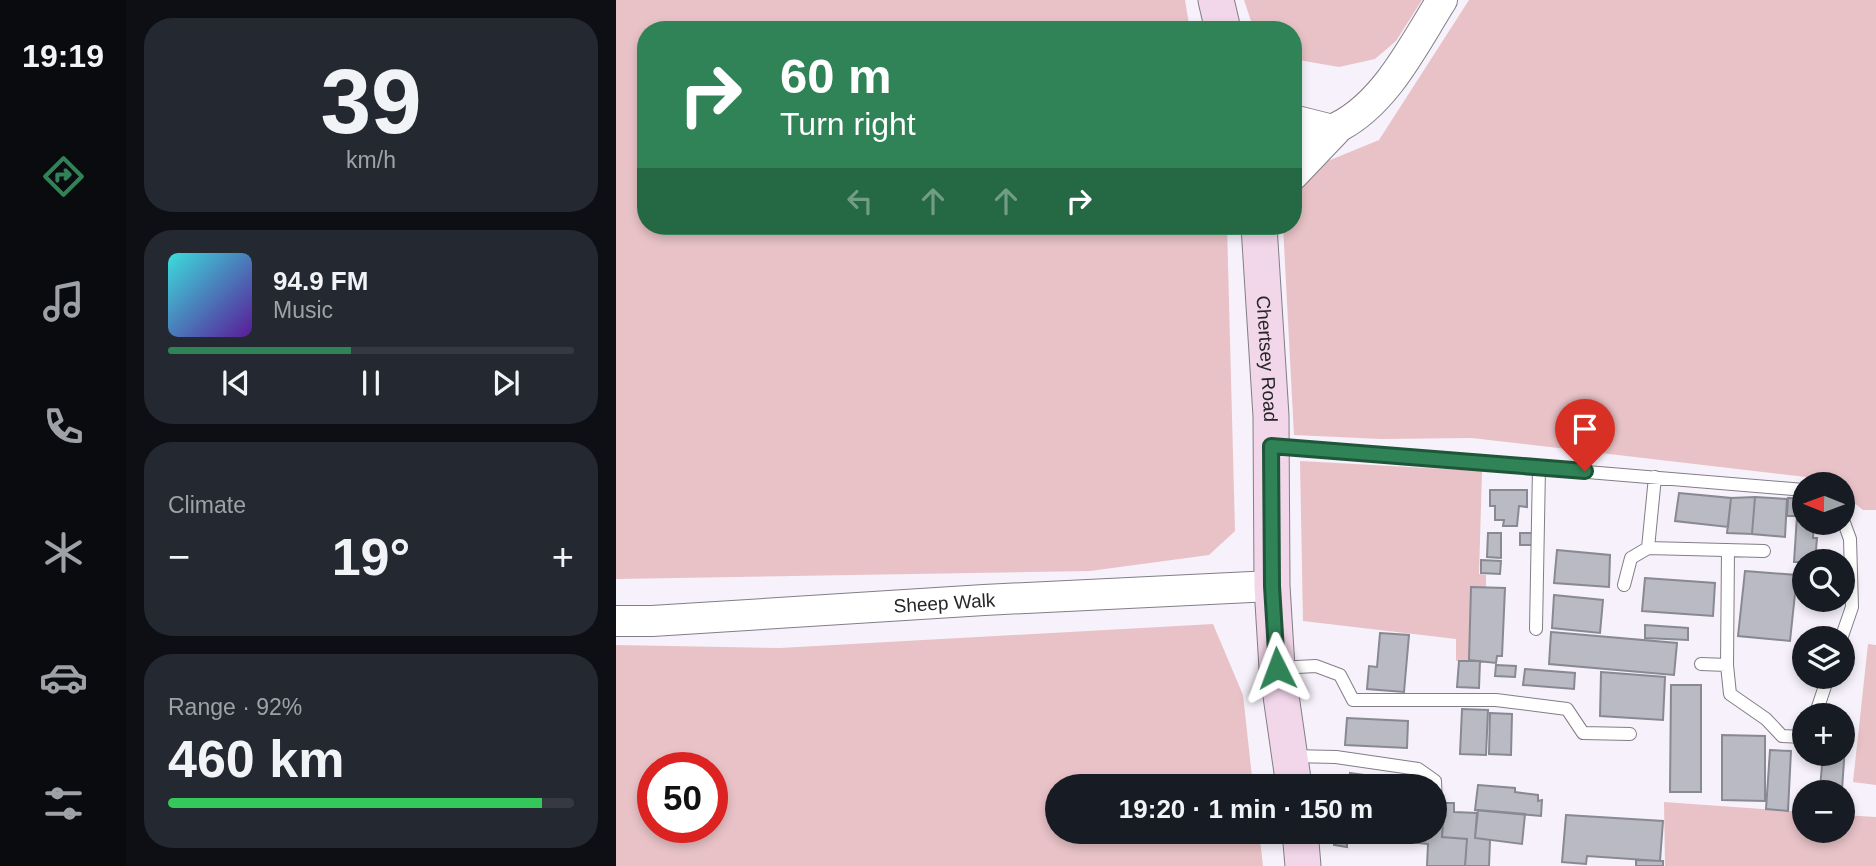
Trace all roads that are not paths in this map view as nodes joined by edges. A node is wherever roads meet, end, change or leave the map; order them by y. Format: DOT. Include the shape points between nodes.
graph roads {
  1 [pos="1216,0"];
  2 [pos="1442,0"];
  3 [pos="1221,21"];
  4 [pos="1302,119"];
  5 [pos="1337,128"];
  6 [pos="1302,139"];
  7 [pos="1302,165"];
  8 [pos="1260,235"];
  9 [pos="1271,446"];
  10 [pos="1539,468"];
  11 [pos="1655,477"];
  12 [pos="1792,488"];
  13 [pos="1849,536"];
  14 [pos="1648,548"];
  15 [pos="1728,550"];
  16 [pos="1764,551"];
  17 [pos="1625,585"];
  18 [pos="1272,586"];
  19 [pos="616,621"];
  20 [pos="1846,626"];
  21 [pos="1536,629"];
  22 [pos="1701,664"];
  23 [pos="1727,666"];
  24 [pos="1277,668"];
  25 [pos="1630,734"];
  26 [pos="1792,736"];
  27 [pos="1293,771"];
  28 [pos="1425,774"];
  29 [pos="1301,844"];
  30 [pos="1303,866"];
  1 -- 3 [label="main road"];
  2 -- 5 [label="street" via="1381,90 1354,118"];
  4 -- 5 [label="street"];
  5 -- 6 [label="street"];
  5 -- 7 [label="street"];
  8 -- 9 [label="main road, Chertsey Road"];
  9 -- 10 [label="lane"];
  9 -- 18 [label="main road, Chertsey Road"];
  10 -- 11 [label="lane"];
  10 -- 21 [label="lane"];
  11 -- 12 [label="lane"];
  11 -- 14 [label="lane"];
  13 -- 20 [label="lane" via="1852,607"];
  14 -- 15 [label="lane"];
  14 -- 17 [label="lane" via="1631,558"];
  15 -- 16 [label="lane"];
  15 -- 23 [label="lane"];
  18 -- 19 [label="street, Sheep Walk"];
  18 -- 24 [label="main road, Chertsey Road"];
  22 -- 23 [label="lane"];
  23 -- 26 [label="lane" via="1730,694 1782,736"];
  24 -- 25 [label="lane" via="1316,666 1340,675 1353,699 1496,700 1567,709 1584,733"];
  24 -- 27 [label="main road, Chertsey Road"];
  27 -- 28 [label="lane" via="1336,757 1418,769"];
  29 -- 30 [label="main road"];
}
